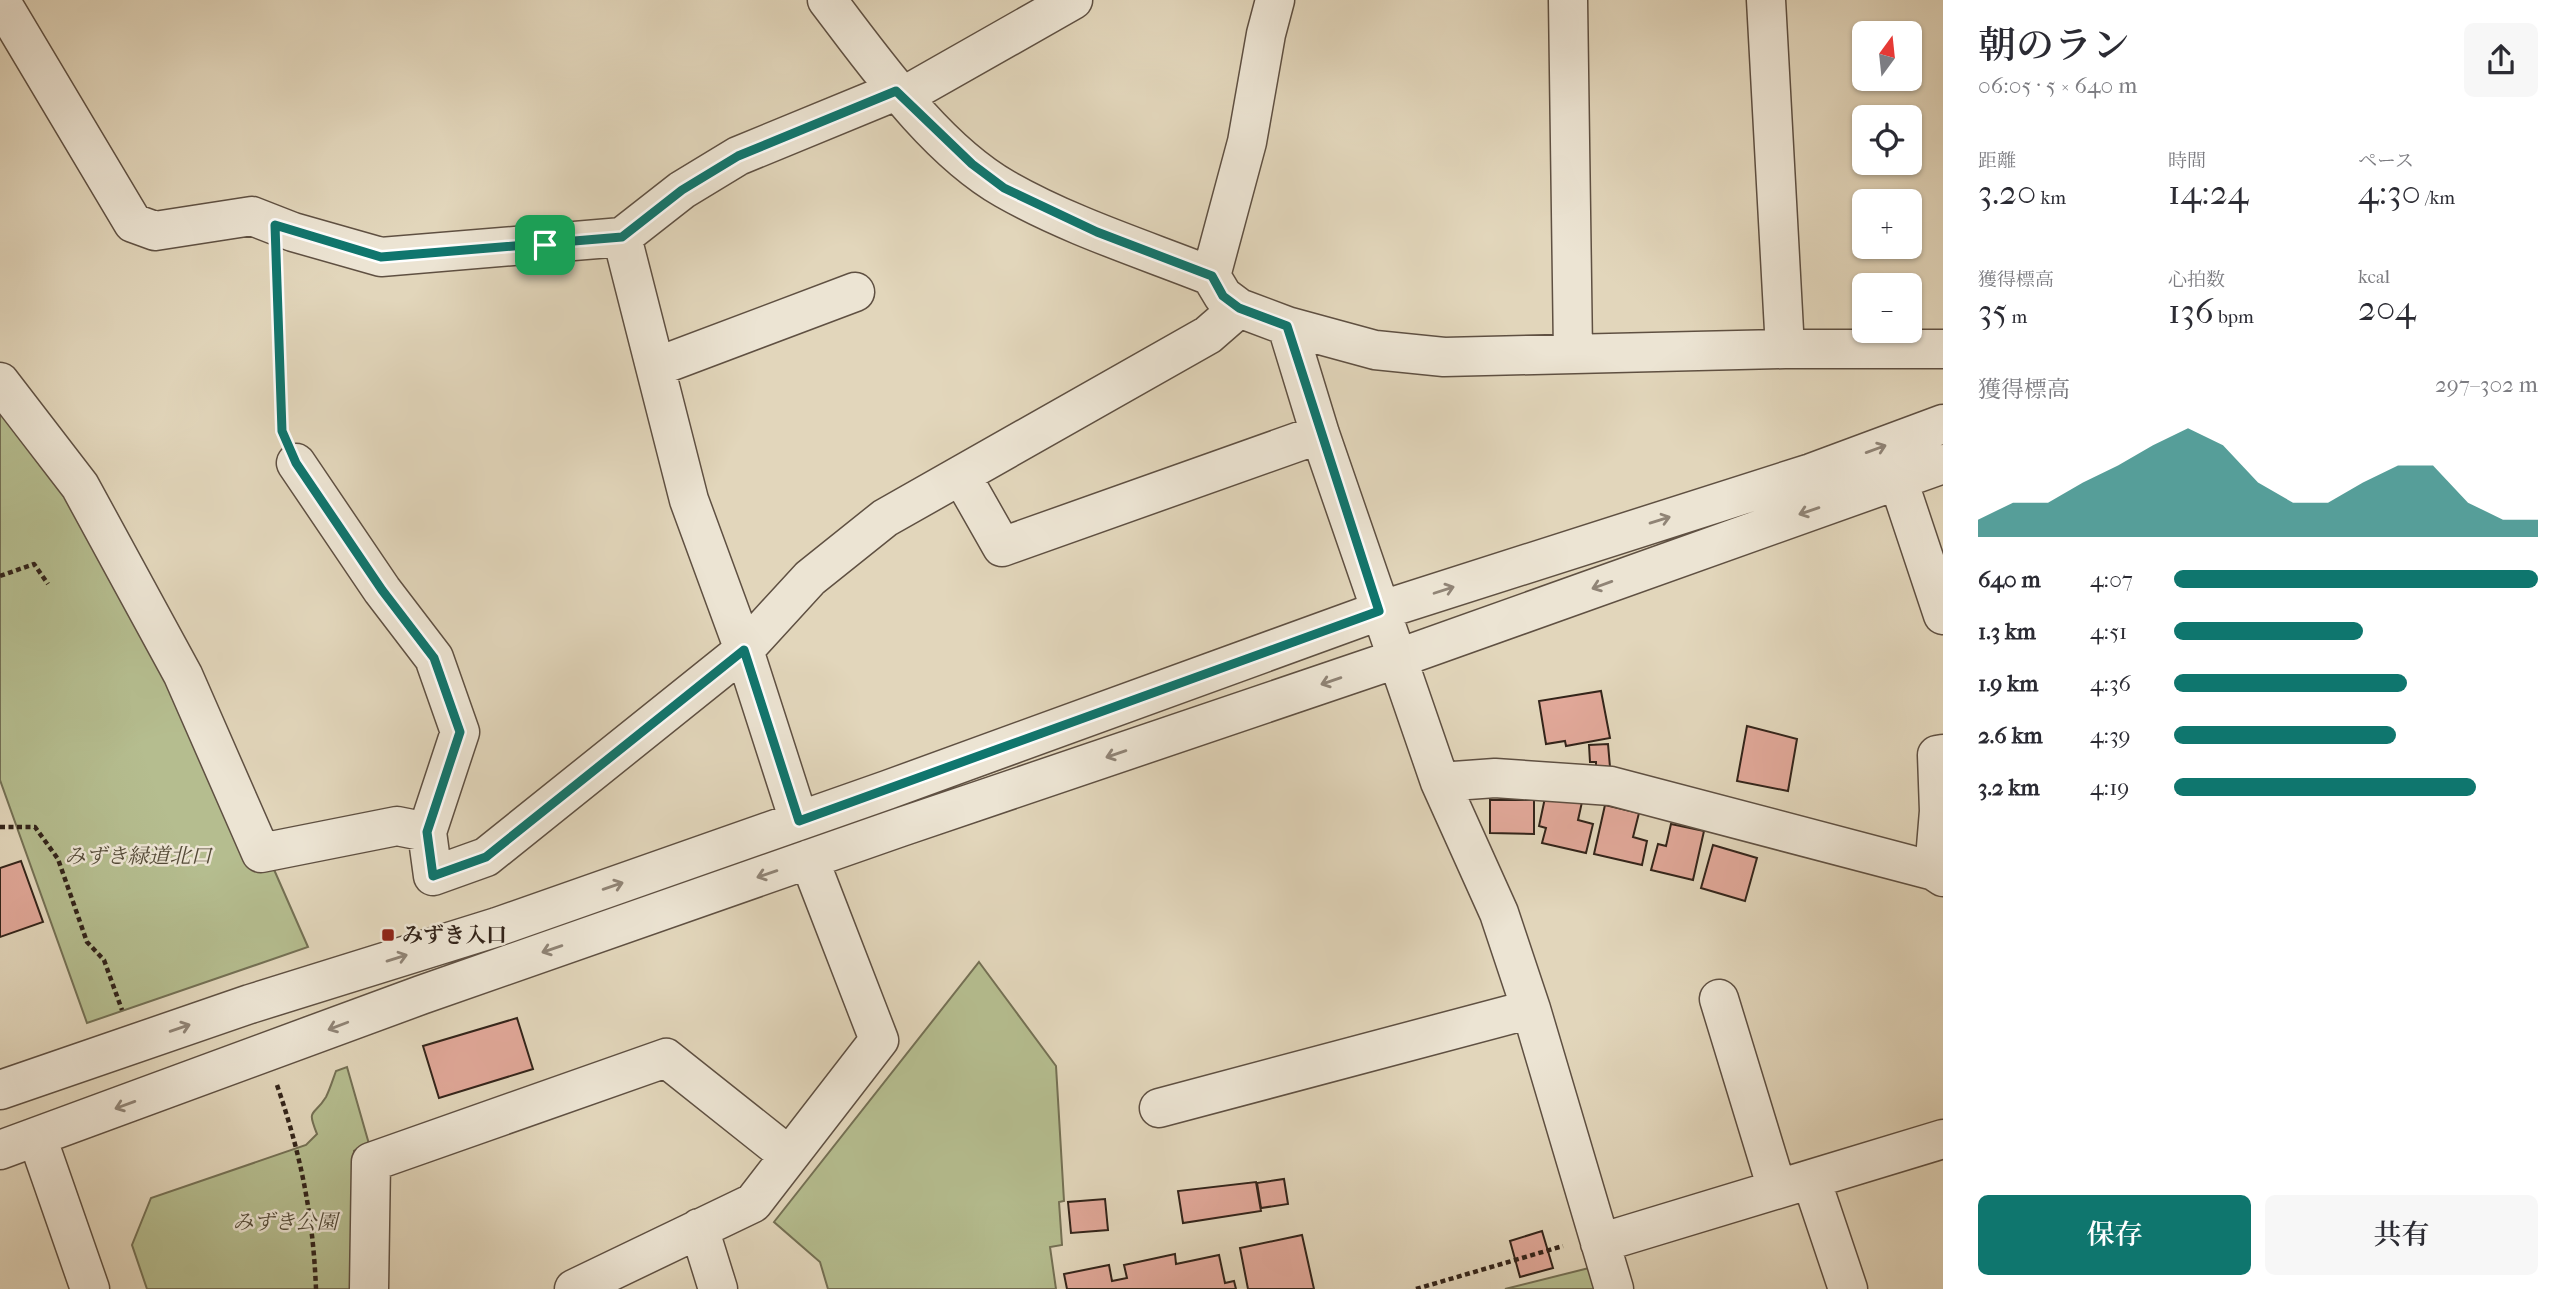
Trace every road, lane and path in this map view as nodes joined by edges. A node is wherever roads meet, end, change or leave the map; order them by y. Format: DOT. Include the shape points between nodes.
graph roads {
  1 [pos="0,0"];
  2 [pos="827,0"];
  3 [pos="1073,0"];
  4 [pos="1275,0"];
  5 [pos="1568,0"];
  6 [pos="1766,0"];
  7 [pos="899,94"];
  8 [pos="275,225"];
  9 [pos="622,237"];
  10 [pos="1212,276"];
  11 [pos="855,292"];
  12 [pos="1239,308"];
  13 [pos="1287,326"];
  14 [pos="1785,349"];
  15 [pos="1943,349"];
  16 [pos="1573,352"];
  17 [pos="656,367"];
  18 [pos="0,382"];
  19 [pos="1943,424"];
  20 [pos="1320,434"];
  21 [pos="296,463"];
  22 [pos="1943,464"];
  23 [pos="961,475"];
  24 [pos="1898,480"];
  25 [pos="0,576"];
  26 [pos="48,584"];
  27 [pos="1379,611"];
  28 [pos="1943,615"];
  29 [pos="744,650"];
  30 [pos="1396,659"];
  31 [pos="1943,754"];
  32 [pos="1440,782"];
  33 [pos="799,821"];
  34 [pos="0,827"];
  35 [pos="427,832"];
  36 [pos="809,859"];
  37 [pos="1939,874"];
  38 [pos="1719,999"];
  39 [pos="1531,1009"];
  40 [pos="122,1011"];
  41 [pos="276,1081"];
  42 [pos="0,1090"];
  43 [pos="1159,1108"];
  44 [pos="37,1138"];
  45 [pos="1943,1139"];
  46 [pos="0,1150"];
  47 [pos="788,1156"];
  48 [pos="1794,1184"];
  49 [pos="699,1228"];
  50 [pos="1599,1239"];
  51 [pos="90,1289"];
  52 [pos="316,1289"];
  53 [pos="369,1289"];
  54 [pos="574,1289"];
  55 [pos="718,1289"];
  56 [pos="1416,1289"];
  57 [pos="1614,1289"];
  58 [pos="1848,1289"];
  1 -- 8 [label="street" via="133,223 155,231 252,216"];
  2 -- 7 [label="street"];
  3 -- 7 [label="street"];
  4 -- 10 [label="street" via="1247,142"];
  5 -- 16 [label="street"];
  6 -- 14 [label="street"];
  7 -- 9 [label="street" via="738,156 682,190"];
  7 -- 10 [label="street" via="1004,188 1097,232"];
  8 -- 9 [label="street" via="381,257"];
  8 -- 21 [label="path" via="282,431"];
  9 -- 17 [label="street"];
  10 -- 12 [label="street" via="1223,296"];
  11 -- 17 [label="street"];
  12 -- 13 [label="street"];
  12 -- 23 [label="street" via="1208,335"];
  13 -- 16 [label="street" via="1375,350 1444,357"];
  13 -- 20 [label="street"];
  14 -- 15 [label="street"];
  14 -- 16 [label="street"];
  17 -- 29 [label="street" via="689,500"];
  18 -- 35 [label="street" via="80,486 183,675 261,853 397,825"];
  27 -- 19 [label="street, one-way" via="1811,473"];
  20 -- 23 [label="street" via="1002,547"];
  20 -- 27 [label="street"];
  21 -- 35 [label="street" via="434,658 452,707 460,732"];
  22 -- 24 [label="street"];
  23 -- 29 [label="street" via="885,518 810,578"];
  24 -- 28 [label="street"];
  24 -- 30 [label="street, one-way"];
  25 -- 26 [label="path" via="34,565"];
  27 -- 30 [label="street"];
  27 -- 33 [label="street"];
  29 -- 33 [label="street"];
  29 -- 35 [label="street" via="486,857 433,876"];
  30 -- 32 [label="street"];
  30 -- 36 [label="street, one-way"];
  31 -- 37 [label="street" via="1937,755"];
  32 -- 37 [label="street" via="1496,778 1611,786"];
  32 -- 39 [label="street" via="1499,913"];
  42 -- 33 [label="street, one-way" via="250,1004 497,927"];
  34 -- 40 [label="path" via="35,827 58,859 87,943 104,960"];
  36 -- 44 [label="street, one-way" via="421,995"];
  36 -- 47 [label="street" via="879,1040"];
  38 -- 48 [label="street"];
  39 -- 43 [label="street"];
  39 -- 50 [label="street"];
  41 -- 52 [label="path" via="308,1192"];
  44 -- 46 [label="street"];
  44 -- 51 [label="street"];
  45 -- 48 [label="street"];
  47 -- 49 [label="street" via="753,1203"];
  47 -- 53 [label="street" via="666,1058 371,1162"];
  48 -- 50 [label="street"];
  48 -- 58 [label="street"];
  49 -- 54 [label="street"];
  49 -- 55 [label="street"];
  50 -- 56 [label="path"];
  50 -- 57 [label="street"];
}
